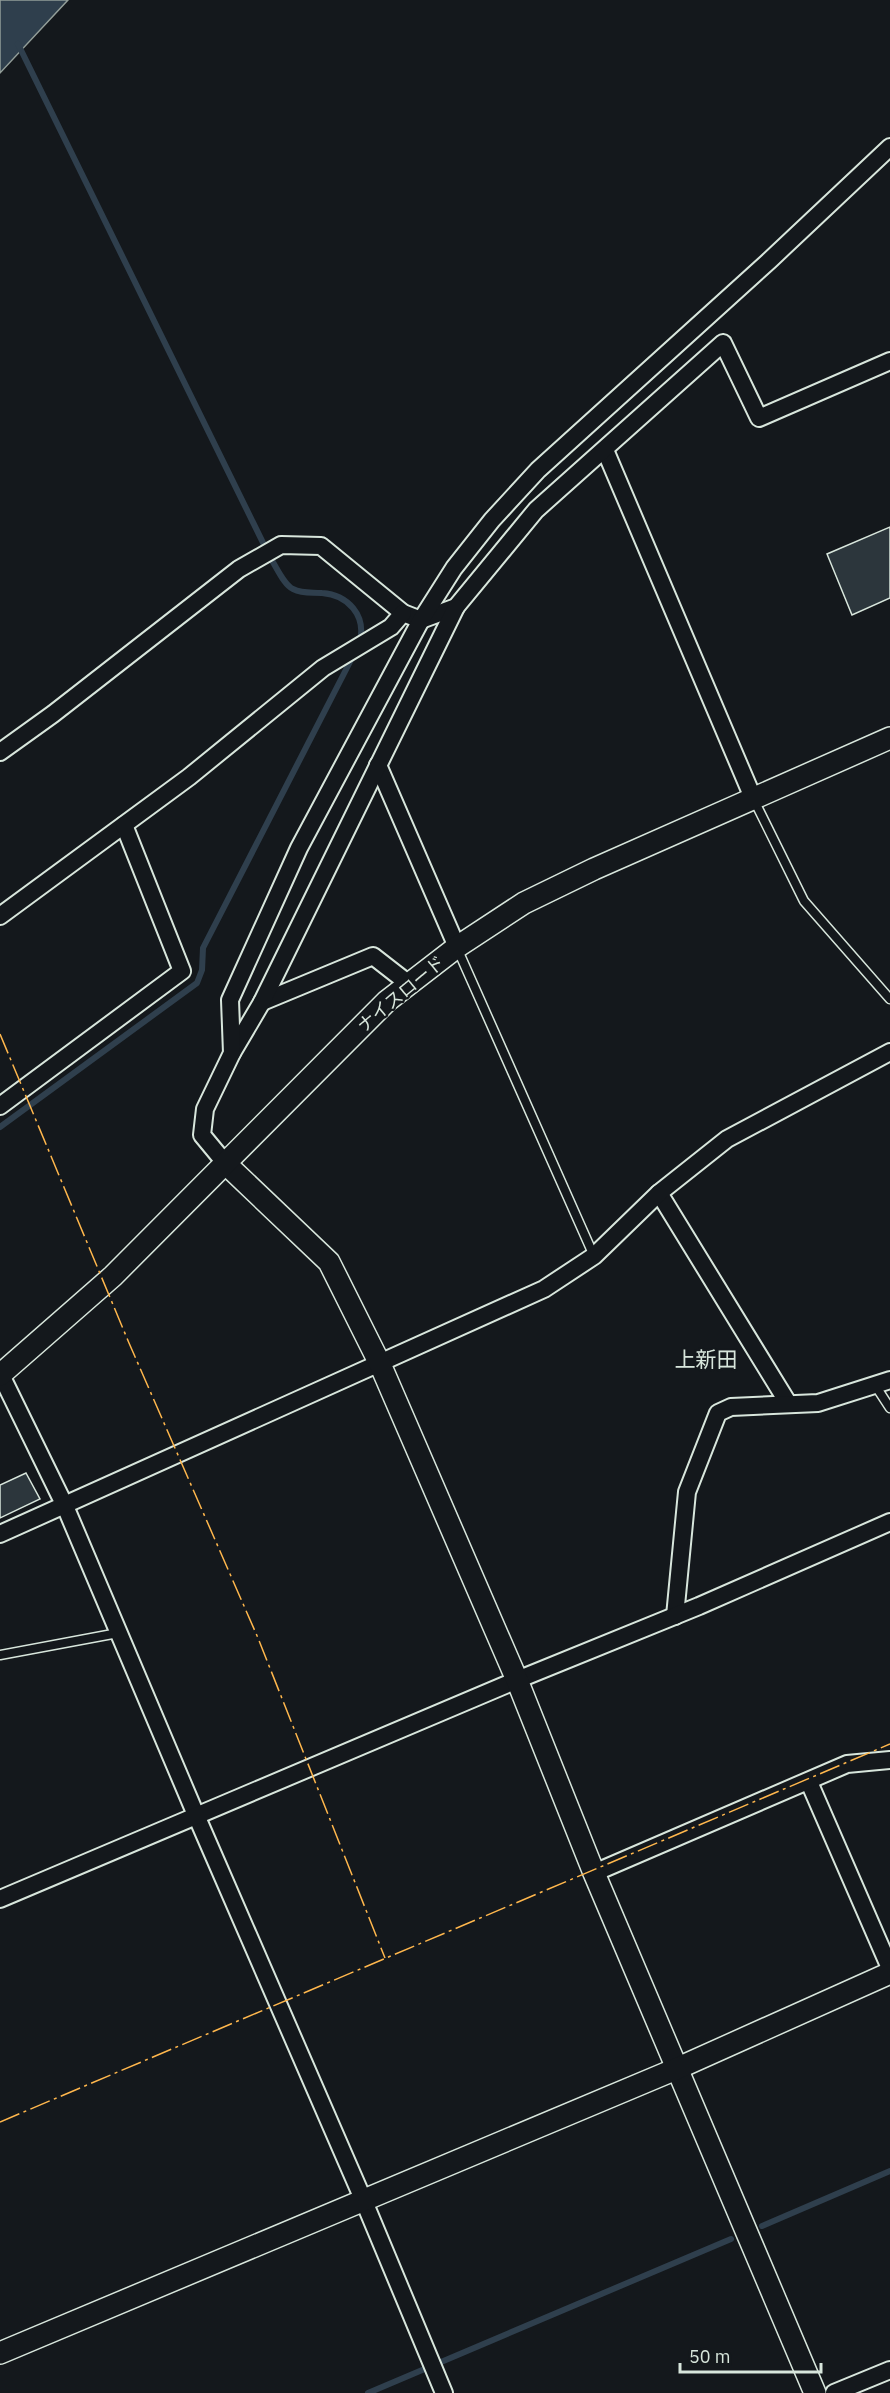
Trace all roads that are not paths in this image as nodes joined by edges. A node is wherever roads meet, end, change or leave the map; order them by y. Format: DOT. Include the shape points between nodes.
graph roads {
  1 [pos="890,147"];
  2 [pos="890,361"];
  3 [pos="605,450"];
  4 [pos="456,607"];
  5 [pos="403,613"];
  6 [pos="420,620"];
  7 [pos="890,738"];
  8 [pos="0,752"];
  9 [pos="378,765"];
  10 [pos="754,800"];
  11 [pos="124,825"];
  12 [pos="0,916"];
  13 [pos="457,947"];
  14 [pos="409,984"];
  15 [pos="890,999"];
  16 [pos="262,1002"];
  17 [pos="890,1052"];
  18 [pos="232,1053"];
  19 [pos="0,1106"];
  20 [pos="226,1164"];
  21 [pos="659,1193"];
  22 [pos="594,1256"];
  23 [pos="380,1364"];
  24 [pos="0,1374"];
  25 [pos="883,1383"];
  26 [pos="788,1403"];
  27 [pos="890,1408"];
  28 [pos="65,1506"];
  29 [pos="890,1522"];
  30 [pos="0,1533"];
  31 [pos="675,1616"];
  32 [pos="118,1633"];
  33 [pos="0,1655"];
  34 [pos="518,1680"];
  35 [pos="890,1760"];
  36 [pos="809,1782"];
  37 [pos="196,1815"];
  38 [pos="594,1874"];
  39 [pos="0,1899"];
  40 [pos="890,1968"];
  41 [pos="890,1973"];
  42 [pos="676,2069"];
  43 [pos="363,2199"];
  44 [pos="0,2353"];
  45 [pos="890,2370"];
  46 [pos="444,2393"];
  47 [pos="815,2393"];
  48 [pos="834,2393"];
  1 -- 6 [label="street" via="538,470 454,568"];
  2 -- 3 [label="street" via="759,418 723,344"];
  3 -- 4 [label="street" via="536,510"];
  3 -- 10 [label="street"];
  4 -- 6 [label="street"];
  4 -- 9 [label="street"];
  5 -- 6 [label="street"];
  5 -- 8 [label="street" via="321,546 281,545 239,569"];
  5 -- 11 [label="street" via="391,627 323,668"];
  6 -- 18 [label="street" via="299,848 230,1000"];
  7 -- 10 [label="street, ナイスロード"];
  9 -- 13 [label="street"];
  9 -- 16 [label="street"];
  10 -- 13 [label="street, ナイスロード" via="524,903"];
  10 -- 15 [label="lane" via="804,901"];
  11 -- 12 [label="street"];
  11 -- 19 [label="street" via="182,971"];
  13 -- 14 [label="street, ナイスロード"];
  13 -- 22 [label="lane"];
  14 -- 16 [label="street" via="373,956"];
  14 -- 20 [label="street, ナイスロード" via="387,1001"];
  16 -- 18 [label="street"];
  17 -- 21 [label="street" via="727,1139"];
  18 -- 20 [label="street" via="205,1109 202,1135"];
  20 -- 23 [label="street" via="329,1262"];
  20 -- 24 [label="street, ナイスロード" via="113,1276"];
  21 -- 22 [label="street"];
  21 -- 26 [label="street"];
  22 -- 23 [label="street" via="544,1289"];
  23 -- 28 [label="street"];
  23 -- 34 [label="street"];
  24 -- 28 [label="street"];
  25 -- 26 [label="street" via="818,1403"];
  25 -- 27 [label="lane"];
  26 -- 31 [label="street" via="731,1407 718,1413 687,1492"];
  28 -- 30 [label="street"];
  28 -- 32 [label="street"];
  29 -- 31 [label="street"];
  31 -- 34 [label="street"];
  32 -- 33 [label="lane"];
  32 -- 37 [label="street"];
  34 -- 37 [label="street"];
  34 -- 38 [label="street"];
  35 -- 36 [label="street" via="847,1764"];
  36 -- 38 [label="street"];
  36 -- 40 [label="street"];
  37 -- 39 [label="street"];
  37 -- 43 [label="street"];
  38 -- 42 [label="street"];
  41 -- 42 [label="street"];
  42 -- 43 [label="street"];
  42 -- 47 [label="street"];
  43 -- 44 [label="street"];
  43 -- 46 [label="street"];
  45 -- 48 [label="street"];
}
